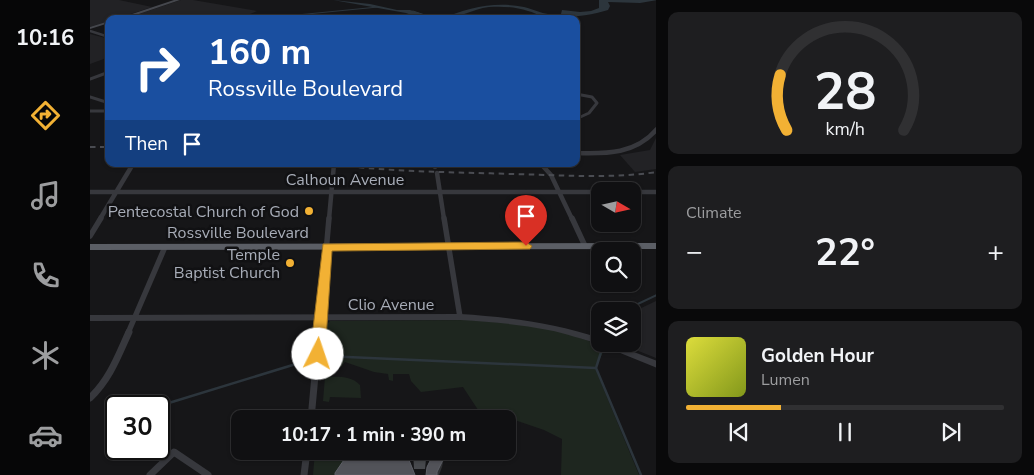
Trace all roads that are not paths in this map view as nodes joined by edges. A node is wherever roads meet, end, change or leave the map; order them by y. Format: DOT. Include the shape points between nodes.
graph roads {
  1 [pos="178,0"];
  2 [pos="131,15"];
  3 [pos="105,24"];
  4 [pos="90,30"];
  5 [pos="105,36"];
  6 [pos="105,73"];
  7 [pos="90,79"];
  8 [pos="580,95"];
  9 [pos="90,97"];
  10 [pos="105,102"];
  11 [pos="90,111"];
  12 [pos="105,111"];
  13 [pos="580,117"];
  14 [pos="656,129"];
  15 [pos="580,153"];
  16 [pos="131,167"];
  17 [pos="334,167"];
  18 [pos="544,167"];
  19 [pos="437,174"];
  20 [pos="331,191"];
  21 [pos="90,192"];
  22 [pos="116,192"];
  23 [pos="439,192"];
  24 [pos="560,192"];
  25 [pos="591,192"];
  26 [pos="641,192"];
  27 [pos="656,192"];
  28 [pos="90,236"];
  29 [pos="448,246"];
  30 [pos="585,246"];
  31 [pos="656,246"];
  32 [pos="90,247"];
  33 [pos="165,247"];
  34 [pos="327,247"];
  35 [pos="135,317"];
  36 [pos="460,317"];
  37 [pos="90,318"];
  38 [pos="320,318"];
  39 [pos="591,338"];
  40 [pos="625,352"];
  41 [pos="656,365"];
  42 [pos="92,394"];
  43 [pos="312,410"];
  44 [pos="306,460"];
  45 [pos="150,475"];
  46 [pos="208,475"];
  47 [pos="304,475"];
  1 -- 2 [label="main road"];
  3 -- 4 [label="main road"];
  4 -- 5 [label="street"];
  6 -- 7 [label="street"];
  8 -- 13 [label="street" via="592,97 597,103 589,113"];
  9 -- 10 [label="street"];
  11 -- 12 [label="street"];
  14 -- 15 [label="street" via="651,138 629,150"];
  16 -- 22 [label="street"];
  17 -- 20 [label="street"];
  18 -- 24 [label="street"];
  19 -- 23 [label="street"];
  20 -- 22 [label="street, Calhoun Avenue"];
  20 -- 23 [label="street, Calhoun Avenue"];
  20 -- 34 [label="street"];
  21 -- 22 [label="street, Calhoun Avenue"];
  22 -- 28 [label="street"];
  23 -- 24 [label="street, Calhoun Avenue"];
  23 -- 29 [label="street"];
  24 -- 25 [label="street, Calhoun Avenue"];
  24 -- 30 [label="street"];
  26 -- 27 [label="street"];
  29 -- 30 [label="highway, Rossville Boulevard"];
  29 -- 34 [label="highway, Rossville Boulevard"];
  29 -- 36 [label="street"];
  30 -- 31 [label="highway, Rossville Boulevard"];
  32 -- 33 [label="highway, Rossville Boulevard"];
  33 -- 34 [label="highway, Rossville Boulevard"];
  33 -- 35 [label="street"];
  34 -- 38 [label="street"];
  35 -- 37 [label="street, Clio Avenue"];
  35 -- 38 [label="street, Clio Avenue"];
  35 -- 42 [label="street" via="110,375"];
  36 -- 38 [label="street, Clio Avenue"];
  36 -- 39 [label="street, Clio Avenue" via="542,324"];
  38 -- 43 [label="street"];
  40 -- 41 [label="street"];
  44 -- 47 [label="street"];
  45 -- 46 [label="street" via="174,452"];
}
